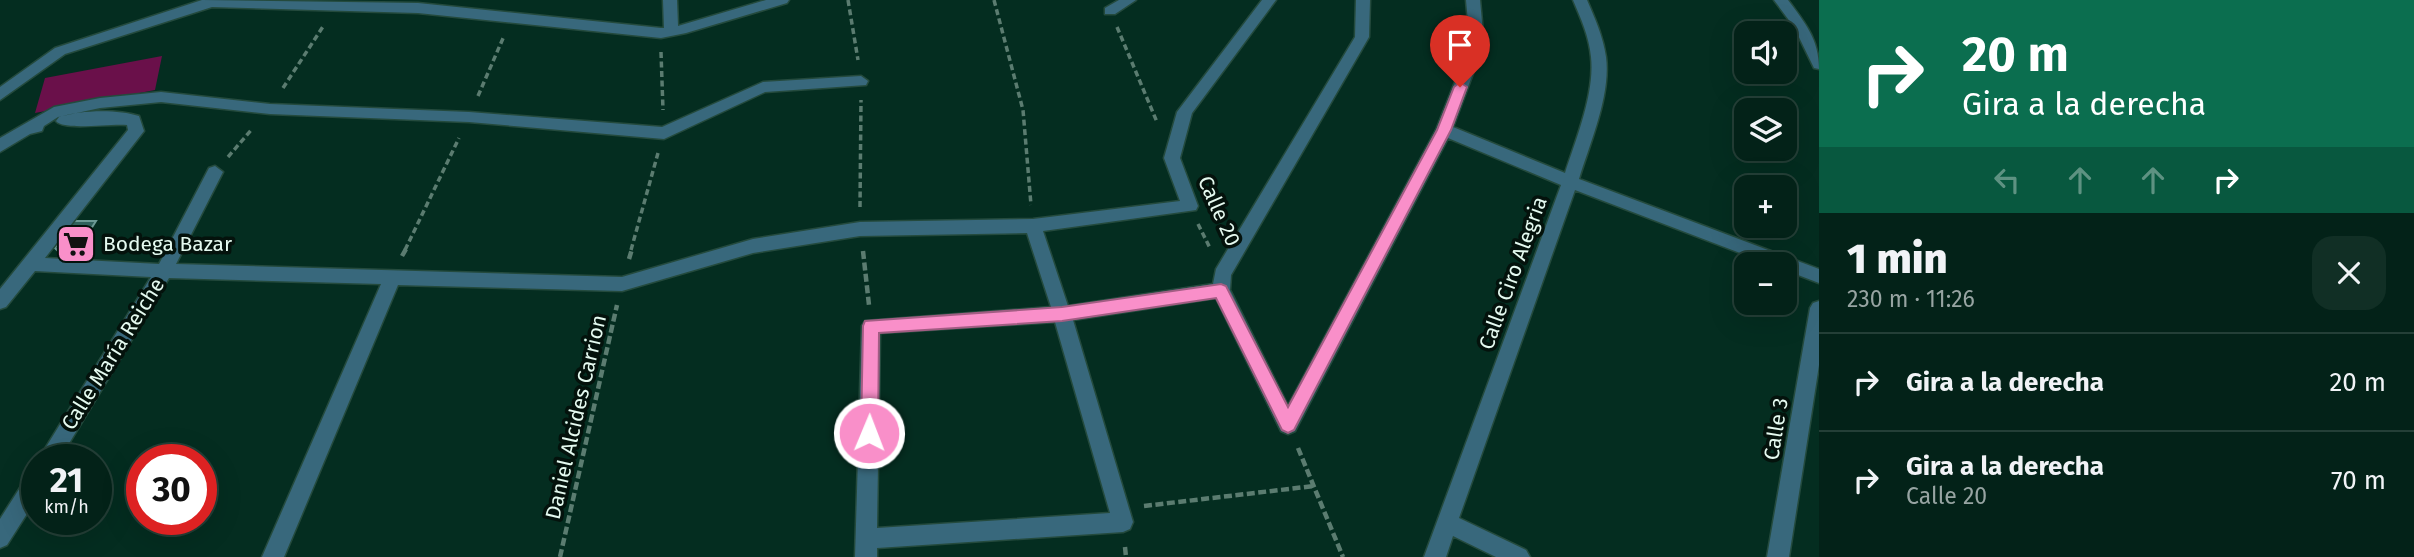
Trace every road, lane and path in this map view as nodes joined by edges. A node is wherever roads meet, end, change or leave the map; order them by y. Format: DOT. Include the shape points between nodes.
graph roads {
  1 [pos="496,0"];
  2 [pos="670,0"];
  3 [pos="782,0"];
  4 [pos="848,0"];
  5 [pos="994,0"];
  6 [pos="1129,0"];
  7 [pos="1269,0"];
  8 [pos="1363,0"];
  9 [pos="1473,0"];
  10 [pos="1580,0"];
  11 [pos="1781,0"];
  12 [pos="211,1"];
  13 [pos="1110,11"];
  14 [pos="487,14"];
  15 [pos="512,16"];
  16 [pos="666,32"];
  17 [pos="1819,64"];
  18 [pos="861,81"];
  19 [pos="0,95"];
  20 [pos="469,117"];
  21 [pos="25,130"];
  22 [pos="1444,130"];
  23 [pos="664,133"];
  24 [pos="461,134"];
  25 [pos="0,146"];
  26 [pos="1172,158"];
  27 [pos="215,172"];
  28 [pos="1570,182"];
  29 [pos="1190,206"];
  30 [pos="1033,226"];
  31 [pos="860,229"];
  32 [pos="29,264"];
  33 [pos="164,271"];
  34 [pos="393,276"];
  35 [pos="1819,276"];
  36 [pos="1221,282"];
  37 [pos="622,284"];
  38 [pos="0,302"];
  39 [pos="1819,308"];
  40 [pos="1062,314"];
  41 [pos="871,326"];
  42 [pos="1288,425"];
  43 [pos="58,444"];
  44 [pos="1314,486"];
  45 [pos="21,505"];
  46 [pos="1119,509"];
  47 [pos="1447,523"];
  48 [pos="0,538"];
  49 [pos="867,548"];
  50 [pos="273,557"];
  51 [pos="560,557"];
  52 [pos="1343,557"];
  53 [pos="1435,557"];
  54 [pos="1519,557"];
  55 [pos="1778,557"];
  1 -- 14 [label="street"];
  2 -- 16 [label="street"];
  3 -- 16 [label="street"];
  4 -- 18 [label="path"];
  5 -- 30 [label="path" via="1023,110"];
  6 -- 13 [label="street"];
  7 -- 26 [label="street" via="1185,112"];
  8 -- 36 [label="street" via="1362,37"];
  9 -- 22 [label="street" via="1477,44"];
  10 -- 28 [label="street, Calle Ciro Alegria" via="1599,60 1593,110"];
  11 -- 17 [label="street"];
  12 -- 14 [label="street"];
  12 -- 19 [label="street" via="60,51"];
  13 -- 26 [label="path"];
  14 -- 15 [label="street"];
  15 -- 16 [label="street"];
  15 -- 20 [label="path"];
  16 -- 23 [label="path, Daniel Alcides Carrion"];
  18 -- 23 [label="street" via="763,87"];
  18 -- 31 [label="path"];
  20 -- 21 [label="street" via="270,109 161,97 54,112"];
  20 -- 23 [label="street"];
  21 -- 25 [label="street"];
  21 -- 32 [label="street" via="76,119 112,118 134,120 136,131"];
  22 -- 28 [label="street"];
  22 -- 42 [label="street"];
  23 -- 37 [label="path, Daniel Alcides Carrion"];
  24 -- 34 [label="path"];
  26 -- 29 [label="street, Calle 20"];
  27 -- 33 [label="street, Calle María Reiche"];
  28 -- 35 [label="street"];
  28 -- 47 [label="street, Calle Ciro Alegria"];
  29 -- 30 [label="street"];
  29 -- 36 [label="path, Calle 20"];
  30 -- 31 [label="street"];
  30 -- 40 [label="street"];
  31 -- 37 [label="street" via="753,246"];
  31 -- 41 [label="path"];
  32 -- 33 [label="street"];
  32 -- 38 [label="street"];
  33 -- 34 [label="street"];
  33 -- 43 [label="street, Calle María Reiche"];
  34 -- 37 [label="street"];
  34 -- 50 [label="street"];
  36 -- 40 [label="street"];
  36 -- 42 [label="street"];
  37 -- 51 [label="path, Daniel Alcides Carrion"];
  39 -- 55 [label="street, Calle 3"];
  40 -- 41 [label="street"];
  40 -- 46 [label="street"];
  41 -- 49 [label="street"];
  42 -- 44 [label="path"];
  44 -- 46 [label="path"];
  44 -- 52 [label="path"];
  45 -- 48 [label="street"];
  46 -- 49 [label="street" via="1123,522"];
  47 -- 53 [label="street, Calle Ciro Alegria"];
  47 -- 54 [label="street"];
}
